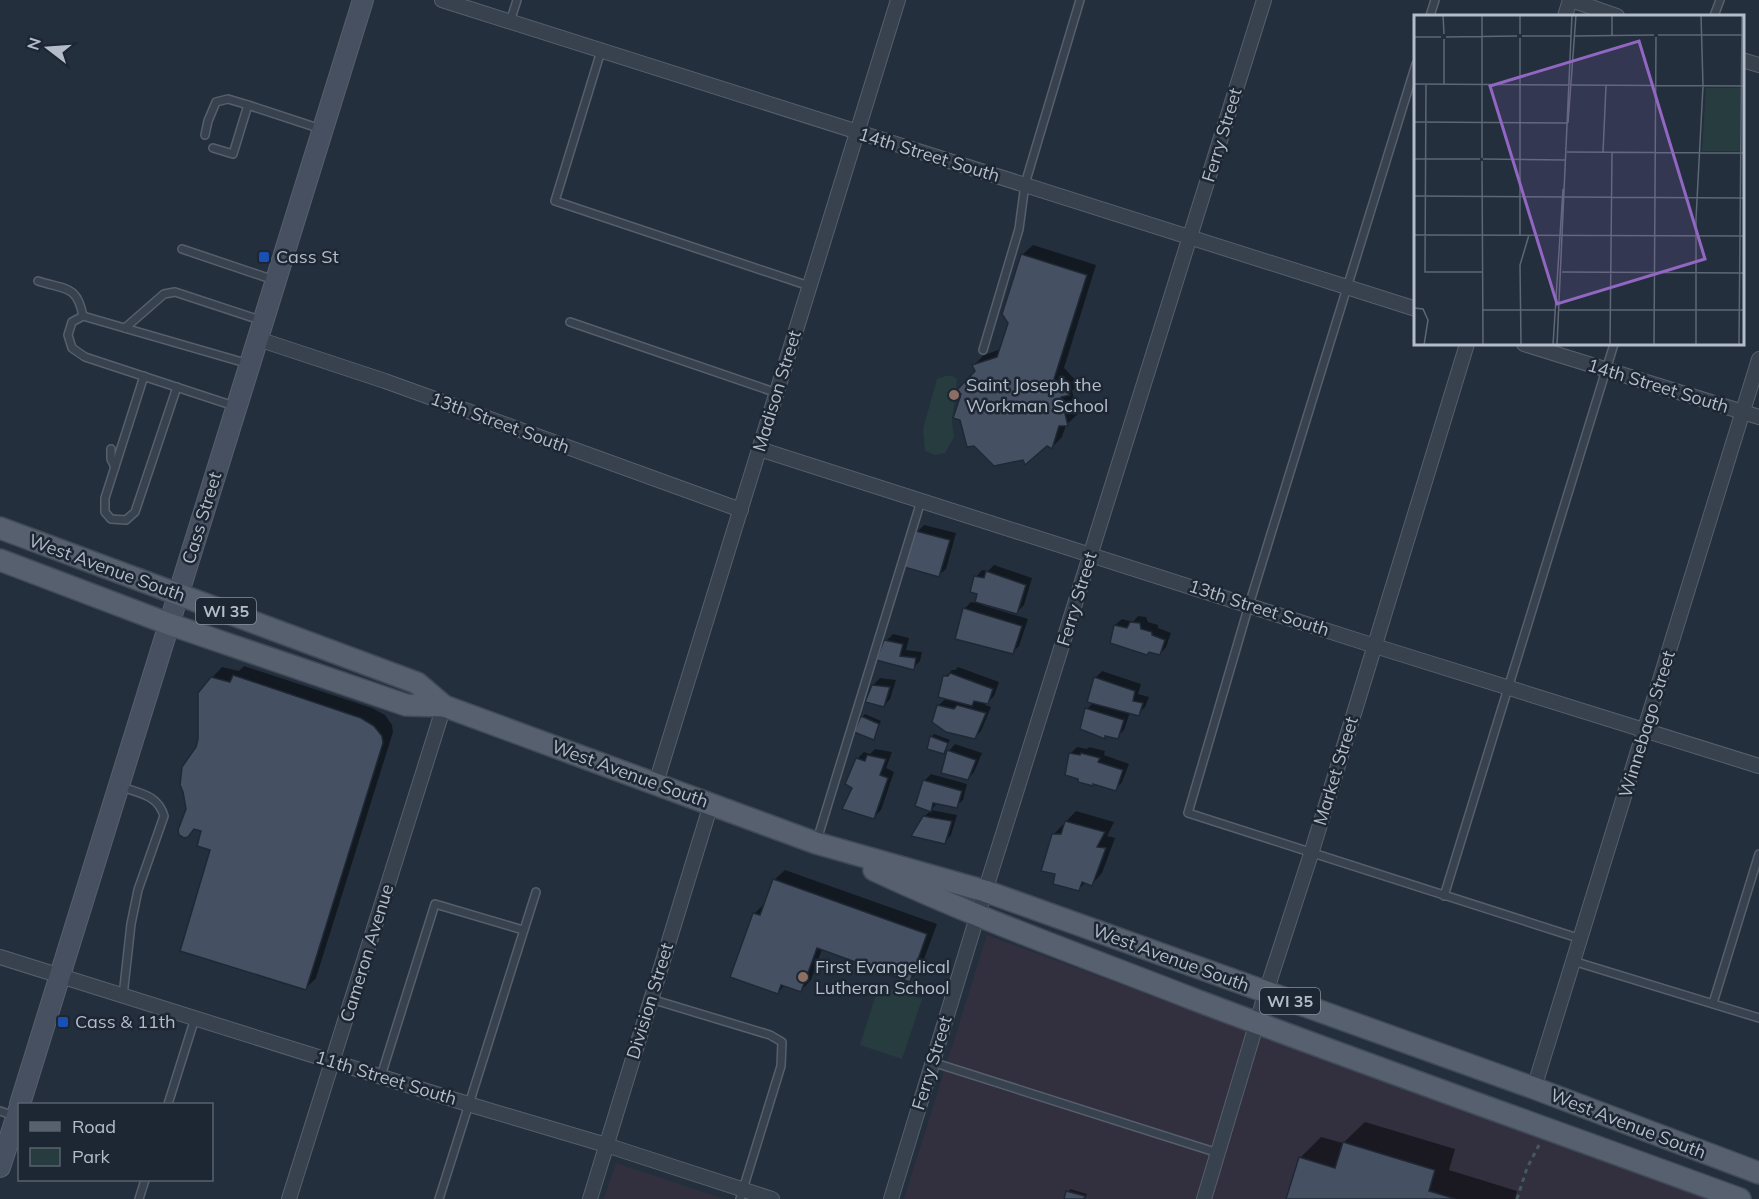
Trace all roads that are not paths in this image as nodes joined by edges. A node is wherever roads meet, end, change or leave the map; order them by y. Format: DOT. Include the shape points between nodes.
graph roads {
  1 [pos="363,0"];
  2 [pos="442,0"];
  3 [pos="517,0"];
  4 [pos="898,0"];
  5 [pos="1080,0"];
  6 [pos="1264,0"];
  7 [pos="1435,0"];
  8 [pos="1570,0"];
  9 [pos="1720,0"];
  10 [pos="1430,15"];
  11 [pos="1565,15"];
  12 [pos="1614,15"];
  13 [pos="1714,15"];
  14 [pos="510,22"];
  15 [pos="601,51"];
  16 [pos="1744,60"];
  17 [pos="1759,65"];
  18 [pos="1414,70"];
  19 [pos="248,105"];
  20 [pos="324,129"];
  21 [pos="857,133"];
  22 [pos="205,135"];
  23 [pos="213,148"];
  24 [pos="1025,184"];
  25 [pos="1190,237"];
  26 [pos="182,249"];
  27 [pos="38,281"];
  28 [pos="276,281"];
  29 [pos="809,286"];
  30 [pos="1347,287"];
  31 [pos="1414,308"];
  32 [pos="83,316"];
  33 [pos="570,322"];
  34 [pos="125,328"];
  35 [pos="260,330"];
  36 [pos="1467,345"];
  37 [pos="1527,345"];
  38 [pos="1614,345"];
  39 [pos="983,350"];
  40 [pos="1759,359"];
  41 [pos="250,364"];
  42 [pos="1606,370"];
  43 [pos="144,376"];
  44 [pos="177,387"];
  45 [pos="777,393"];
  46 [pos="237,407"];
  47 [pos="1743,412"];
  48 [pos="1759,417"];
  49 [pos="128,429"];
  50 [pos="117,434"];
  51 [pos="111,449"];
  52 [pos="759,449"];
  53 [pos="115,467"];
  54 [pos="921,500"];
  55 [pos="741,510"];
  56 [pos="0,528"];
  57 [pos="1091,554"];
  58 [pos="0,560"];
  59 [pos="178,594"];
  60 [pos="1249,605"];
  61 [pos="169,624"];
  62 [pos="1375,646"];
  63 [pos="1508,687"];
  64 [pos="444,706"];
  65 [pos="1645,731"];
  66 [pos="1759,766"];
  67 [pos="656,783"];
  68 [pos="120,786"];
  69 [pos="711,804"];
  70 [pos="816,843"];
  71 [pos="1311,854"];
  72 [pos="1759,854"];
  73 [pos="985,891"];
  74 [pos="536,892"];
  75 [pos="1444,896"];
  76 [pos="977,917"];
  77 [pos="523,930"];
  78 [pos="1581,939"];
  79 [pos="0,957"];
  80 [pos="1573,961"];
  81 [pos="61,976"];
  82 [pos="1266,992"];
  83 [pos="123,996"];
  84 [pos="651,999"];
  85 [pos="1713,1003"];
  86 [pos="195,1018"];
  87 [pos="1759,1018"];
  88 [pos="1257,1024"];
  89 [pos="332,1061"];
  90 [pos="932,1062"];
  91 [pos="381,1076"];
  92 [pos="1534,1088"];
  93 [pos="168,1103"];
  94 [pos="468,1104"];
  95 [pos="14,1110"];
  96 [pos="606,1145"];
  97 [pos="1219,1153"];
  98 [pos="0,1167"];
  99 [pos="1759,1173"];
  100 [pos="144,1181"];
  101 [pos="741,1194"];
  102 [pos="139,1199"];
  103 [pos="289,1199"];
  104 [pos="439,1199"];
  105 [pos="590,1199"];
  106 [pos="772,1199"];
  107 [pos="891,1199"];
  108 [pos="1204,1199"];
  109 [pos="1740,1199"];
  1 -- 20 [label="street, Cass Street"];
  2 -- 14 [label="street, 14th Street South"];
  3 -- 14 [label="lane"];
  4 -- 21 [label="street, Madison Street"];
  5 -- 24 [label="lane"];
  6 -- 25 [label="street, Ferry Street"];
  7 -- 10 [label="lane"];
  8 -- 11 [label="street"];
  8 -- 12 [label="street"];
  9 -- 13 [label="lane"];
  14 -- 15 [label="street, 14th Street South"];
  15 -- 21 [label="street, 14th Street South"];
  15 -- 29 [label="lane" via="555,201"];
  16 -- 17 [label="street"];
  18 -- 30 [label="lane"];
  19 -- 20 [label="lane"];
  19 -- 22 [label="lane" via="228,99 216,102"];
  19 -- 23 [label="lane" via="233,154"];
  20 -- 28 [label="street, Cass Street"];
  21 -- 24 [label="street, 14th Street South"];
  21 -- 29 [label="street, Madison Street"];
  24 -- 25 [label="street, 14th Street South"];
  24 -- 39 [label="lane" via="1018,229"];
  25 -- 30 [label="street, 14th Street South"];
  25 -- 57 [label="street, Ferry Street"];
  26 -- 28 [label="lane"];
  27 -- 32 [label="lane" via="73,292 80,299"];
  28 -- 35 [label="street, Cass Street"];
  29 -- 45 [label="street, Madison Street"];
  30 -- 31 [label="street, 14th Street South"];
  30 -- 60 [label="lane"];
  32 -- 34 [label="lane"];
  32 -- 43 [label="lane" via="72,322 68,334 72,348 85,357"];
  33 -- 45 [label="lane"];
  34 -- 35 [label="lane" via="164,294 175,292"];
  34 -- 41 [label="lane"];
  35 -- 41 [label="street, Cass Street"];
  35 -- 55 [label="street, 13th Street South" via="385,381"];
  36 -- 62 [label="street, Market Street"];
  37 -- 42 [label="street, 14th Street South"];
  38 -- 42 [label="lane"];
  40 -- 47 [label="street, Winnebago Street"];
  41 -- 46 [label="street, Cass Street"];
  42 -- 47 [label="street, 14th Street South"];
  42 -- 63 [label="lane"];
  43 -- 44 [label="lane"];
  43 -- 49 [label="lane"];
  44 -- 46 [label="lane"];
  44 -- 53 [label="lane" via="135,512 126,520 111,519 105,512 105,498"];
  45 -- 52 [label="street, Madison Street"];
  46 -- 59 [label="street, Cass Street"];
  47 -- 48 [label="street, 14th Street South"];
  47 -- 65 [label="street, Winnebago Street"];
  49 -- 50 [label="lane"];
  49 -- 53 [label="lane"];
  51 -- 53 [label="lane"];
  52 -- 54 [label="street, 13th Street South"];
  52 -- 55 [label="street, Madison Street"];
  54 -- 57 [label="street, 13th Street South"];
  54 -- 70 [label="lane"];
  55 -- 67 [label="street, Madison Street"];
  56 -- 59 [label="main road, West Avenue South / WI 35"];
  57 -- 60 [label="street, 13th Street South"];
  57 -- 73 [label="street, Ferry Street"];
  58 -- 61 [label="main road, West Avenue South / WI 35"];
  59 -- 61 [label="street, Cass Street"];
  59 -- 64 [label="main road, West Avenue South / WI 35" via="417,682"];
  60 -- 62 [label="street, 13th Street South"];
  60 -- 71 [label="lane" via="1188,813"];
  61 -- 64 [label="main road, West Avenue South / WI 35" via="406,705"];
  61 -- 68 [label="street, Cass Street"];
  62 -- 63 [label="street, 13th Street South"];
  62 -- 71 [label="street, Market Street"];
  63 -- 65 [label="street, 13th Street South"];
  63 -- 75 [label="lane"];
  64 -- 67 [label="main road, West Avenue South / WI 35"];
  64 -- 89 [label="street, Cameron Avenue"];
  65 -- 66 [label="street, 13th Street South"];
  65 -- 78 [label="street, Winnebago Street"];
  67 -- 69 [label="main road, West Avenue South / WI 35"];
  68 -- 81 [label="street, Cass Street"];
  68 -- 83 [label="lane" via="157,800 164,816 138,890"];
  69 -- 70 [label="main road, West Avenue South / WI 35"];
  69 -- 84 [label="street, Division Street"];
  70 -- 73 [label="main road, West Avenue South / WI 35"];
  70 -- 76 [label="main road, West Avenue South / WI 35"];
  71 -- 75 [label="lane"];
  71 -- 82 [label="street, Market Street"];
  72 -- 85 [label="lane"];
  73 -- 76 [label="street, Ferry Street"];
  73 -- 82 [label="main road, West Avenue South / WI 35"];
  74 -- 77 [label="lane"];
  75 -- 78 [label="lane"];
  76 -- 88 [label="main road, West Avenue South / WI 35"];
  76 -- 90 [label="street, Ferry Street"];
  77 -- 91 [label="lane" via="435,904"];
  77 -- 94 [label="lane"];
  78 -- 80 [label="street, Winnebago Street"];
  79 -- 81 [label="street, 11th Street South"];
  80 -- 85 [label="lane"];
  80 -- 92 [label="street, Winnebago Street"];
  81 -- 83 [label="street, 11th Street South"];
  81 -- 95 [label="street, Cass Street"];
  82 -- 88 [label="street, Market Street"];
  82 -- 92 [label="main road, West Avenue South / WI 35"];
  83 -- 86 [label="street, 11th Street South"];
  84 -- 96 [label="street, Division Street"];
  84 -- 101 [label="lane" via="782,1042 781,1066"];
  85 -- 87 [label="lane"];
  86 -- 89 [label="street, 11th Street South"];
  86 -- 93 [label="lane"];
  88 -- 97 [label="street, Market Street"];
  88 -- 109 [label="main road, West Avenue South / WI 35"];
  89 -- 91 [label="street, 11th Street South"];
  89 -- 103 [label="street, Cameron Avenue"];
  90 -- 97 [label="lane"];
  90 -- 107 [label="street, Ferry Street"];
  91 -- 94 [label="street, 11th Street South"];
  92 -- 99 [label="main road, West Avenue South / WI 35"];
  94 -- 96 [label="street, 11th Street South"];
  94 -- 104 [label="lane"];
  95 -- 98 [label="street, Cass Street"];
  96 -- 101 [label="street, 11th Street South"];
  96 -- 105 [label="street, Division Street"];
  97 -- 108 [label="street, Market Street"];
  100 -- 102 [label="lane"];
  101 -- 106 [label="street, 11th Street South"];
}
